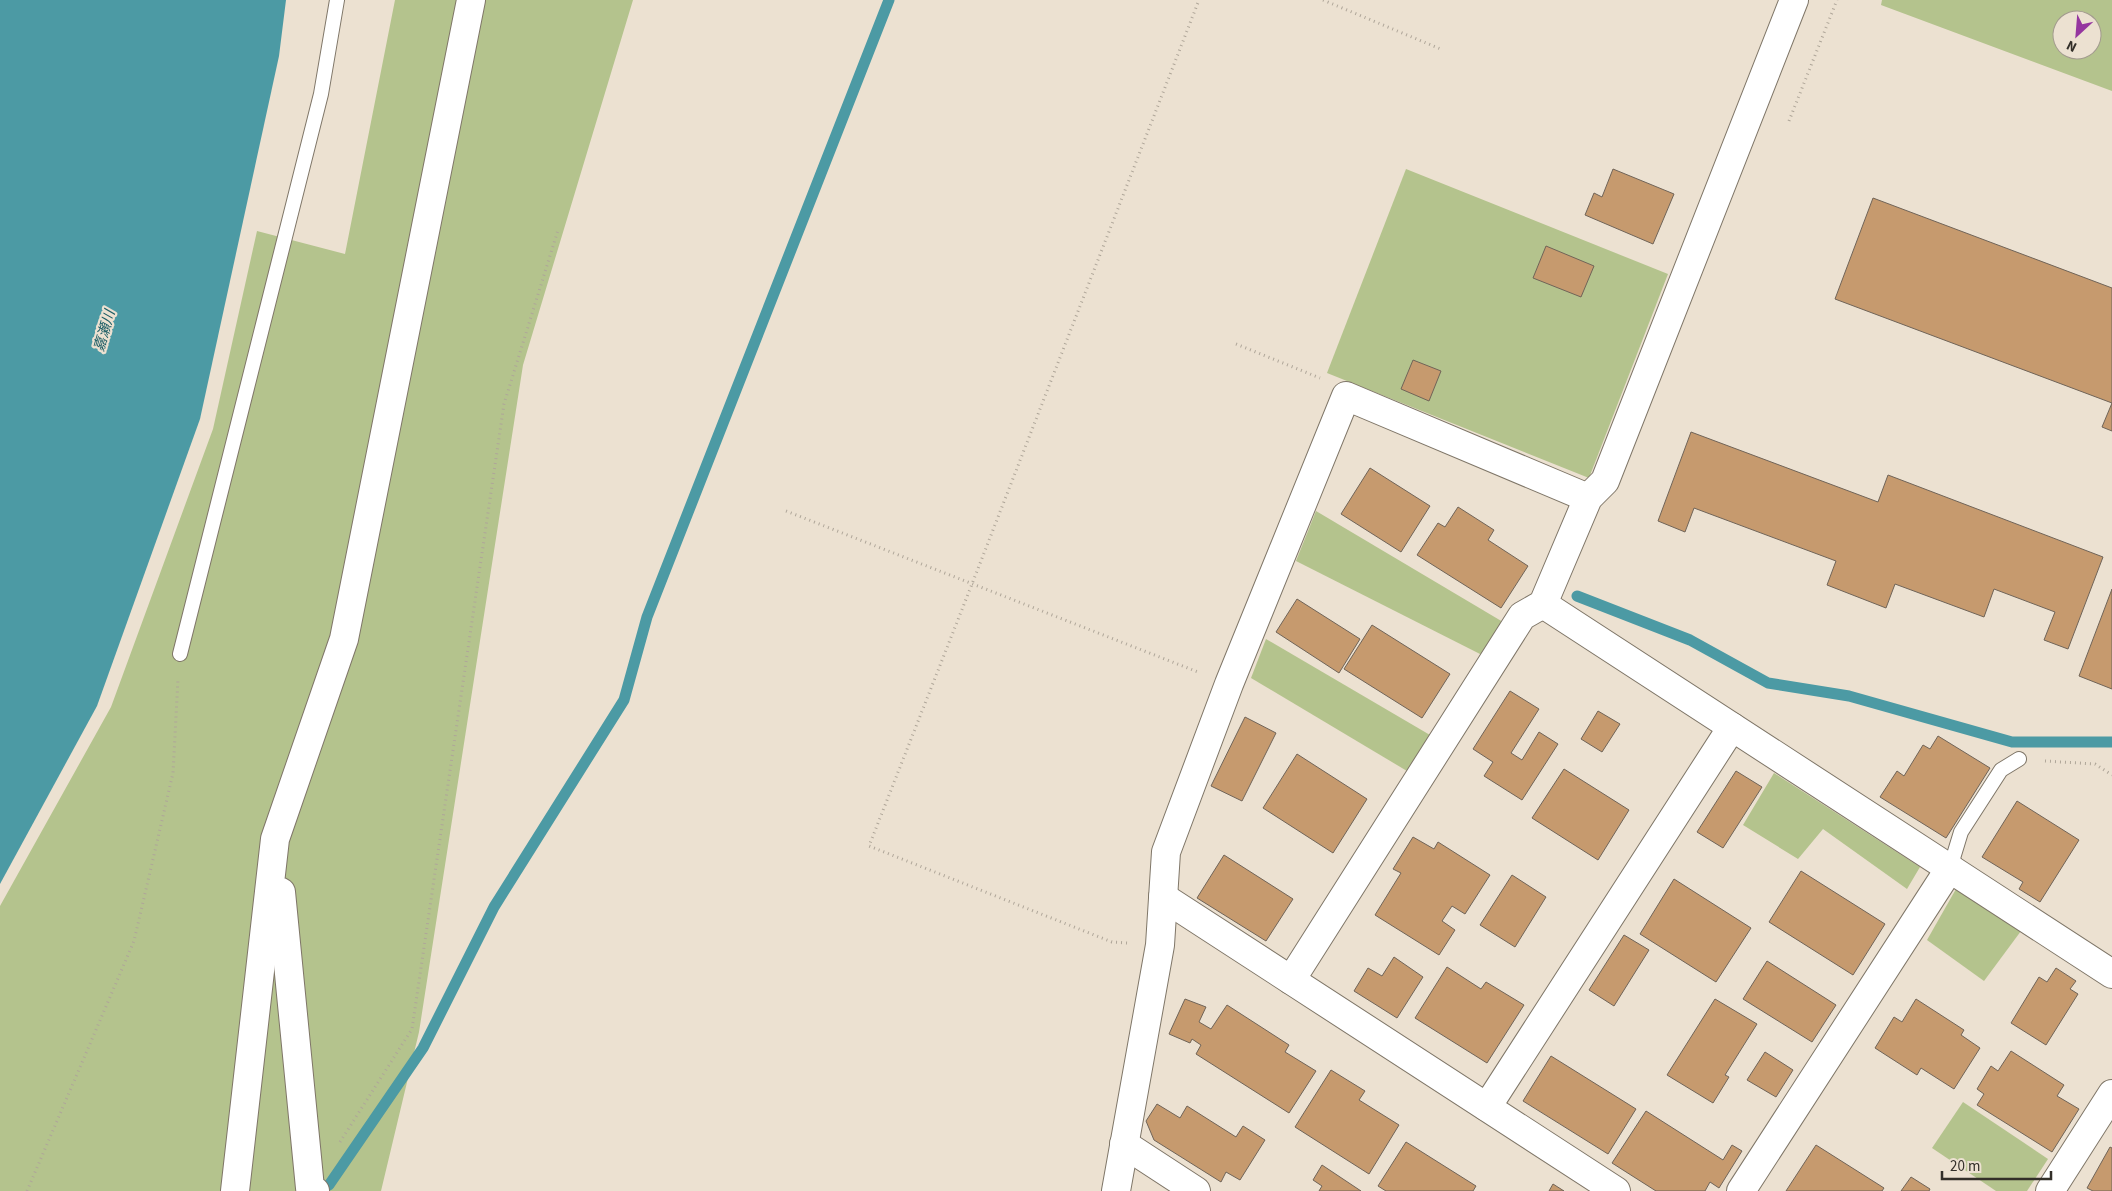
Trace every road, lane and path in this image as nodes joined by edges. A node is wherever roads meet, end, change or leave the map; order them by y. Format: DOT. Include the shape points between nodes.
graph roads {
  1 [pos="337,0"];
  2 [pos="471,0"];
  3 [pos="1199,0"];
  4 [pos="1323,0"];
  5 [pos="1794,0"];
  6 [pos="1838,0"];
  7 [pos="1443,50"];
  8 [pos="1789,121"];
  9 [pos="558,230"];
  10 [pos="1236,344"];
  11 [pos="1346,396"];
  12 [pos="1588,498"];
  13 [pos="786,511"];
  14 [pos="972,584"];
  15 [pos="1544,604"];
  16 [pos="180,654"];
  17 [pos="1229,684"];
  18 [pos="1732,728"];
  19 [pos="2020,759"];
  20 [pos="2112,774"];
  21 [pos="275,839"];
  22 [pos="1950,868"];
  23 [pos="1163,897"];
  24 [pos="1160,944"];
  25 [pos="2112,974"];
  26 [pos="1291,980"];
  27 [pos="2112,1094"];
  28 [pos="1487,1107"];
  29 [pos="1124,1144"];
  30 [pos="337,1146"];
  31 [pos="27,1191"];
  32 [pos="235,1191"];
  33 [pos="315,1191"];
  34 [pos="1116,1191"];
  35 [pos="1196,1191"];
  36 [pos="1616,1191"];
  37 [pos="1741,1191"];
  38 [pos="2050,1191"];
  1 -- 16 [label="lane" via="321,94"];
  2 -- 21 [label="street" via="344,639"];
  3 -- 14 [label="path"];
  4 -- 7 [label="path"];
  5 -- 12 [label="street" via="1605,481"];
  6 -- 8 [label="path"];
  9 -- 30 [label="path" via="504,404 412,1029"];
  10 -- 11 [label="path" via="1332,383"];
  11 -- 12 [label="street"];
  11 -- 17 [label="street"];
  12 -- 15 [label="street"];
  13 -- 14 [label="path"];
  14 -- 17 [label="path"];
  14 -- 24 [label="path" via="869,846 1112,942"];
  15 -- 18 [label="street"];
  15 -- 26 [label="street" via="1522,616"];
  16 -- 31 [label="path" via="173,774 134,941"];
  17 -- 23 [label="street" via="1166,852"];
  18 -- 22 [label="street"];
  18 -- 28 [label="street"];
  19 -- 20 [label="path" via="2095,764"];
  19 -- 22 [label="lane" via="2001,770 1961,832"];
  21 -- 32 [label="street"];
  21 -- 33 [label="street" via="310,1188"];
  22 -- 25 [label="street"];
  22 -- 37 [label="street"];
  23 -- 24 [label="street"];
  23 -- 26 [label="street"];
  24 -- 29 [label="street"];
  26 -- 28 [label="street"];
  27 -- 38 [label="street"];
  28 -- 36 [label="street"];
  29 -- 34 [label="street"];
  29 -- 35 [label="street"];
}
